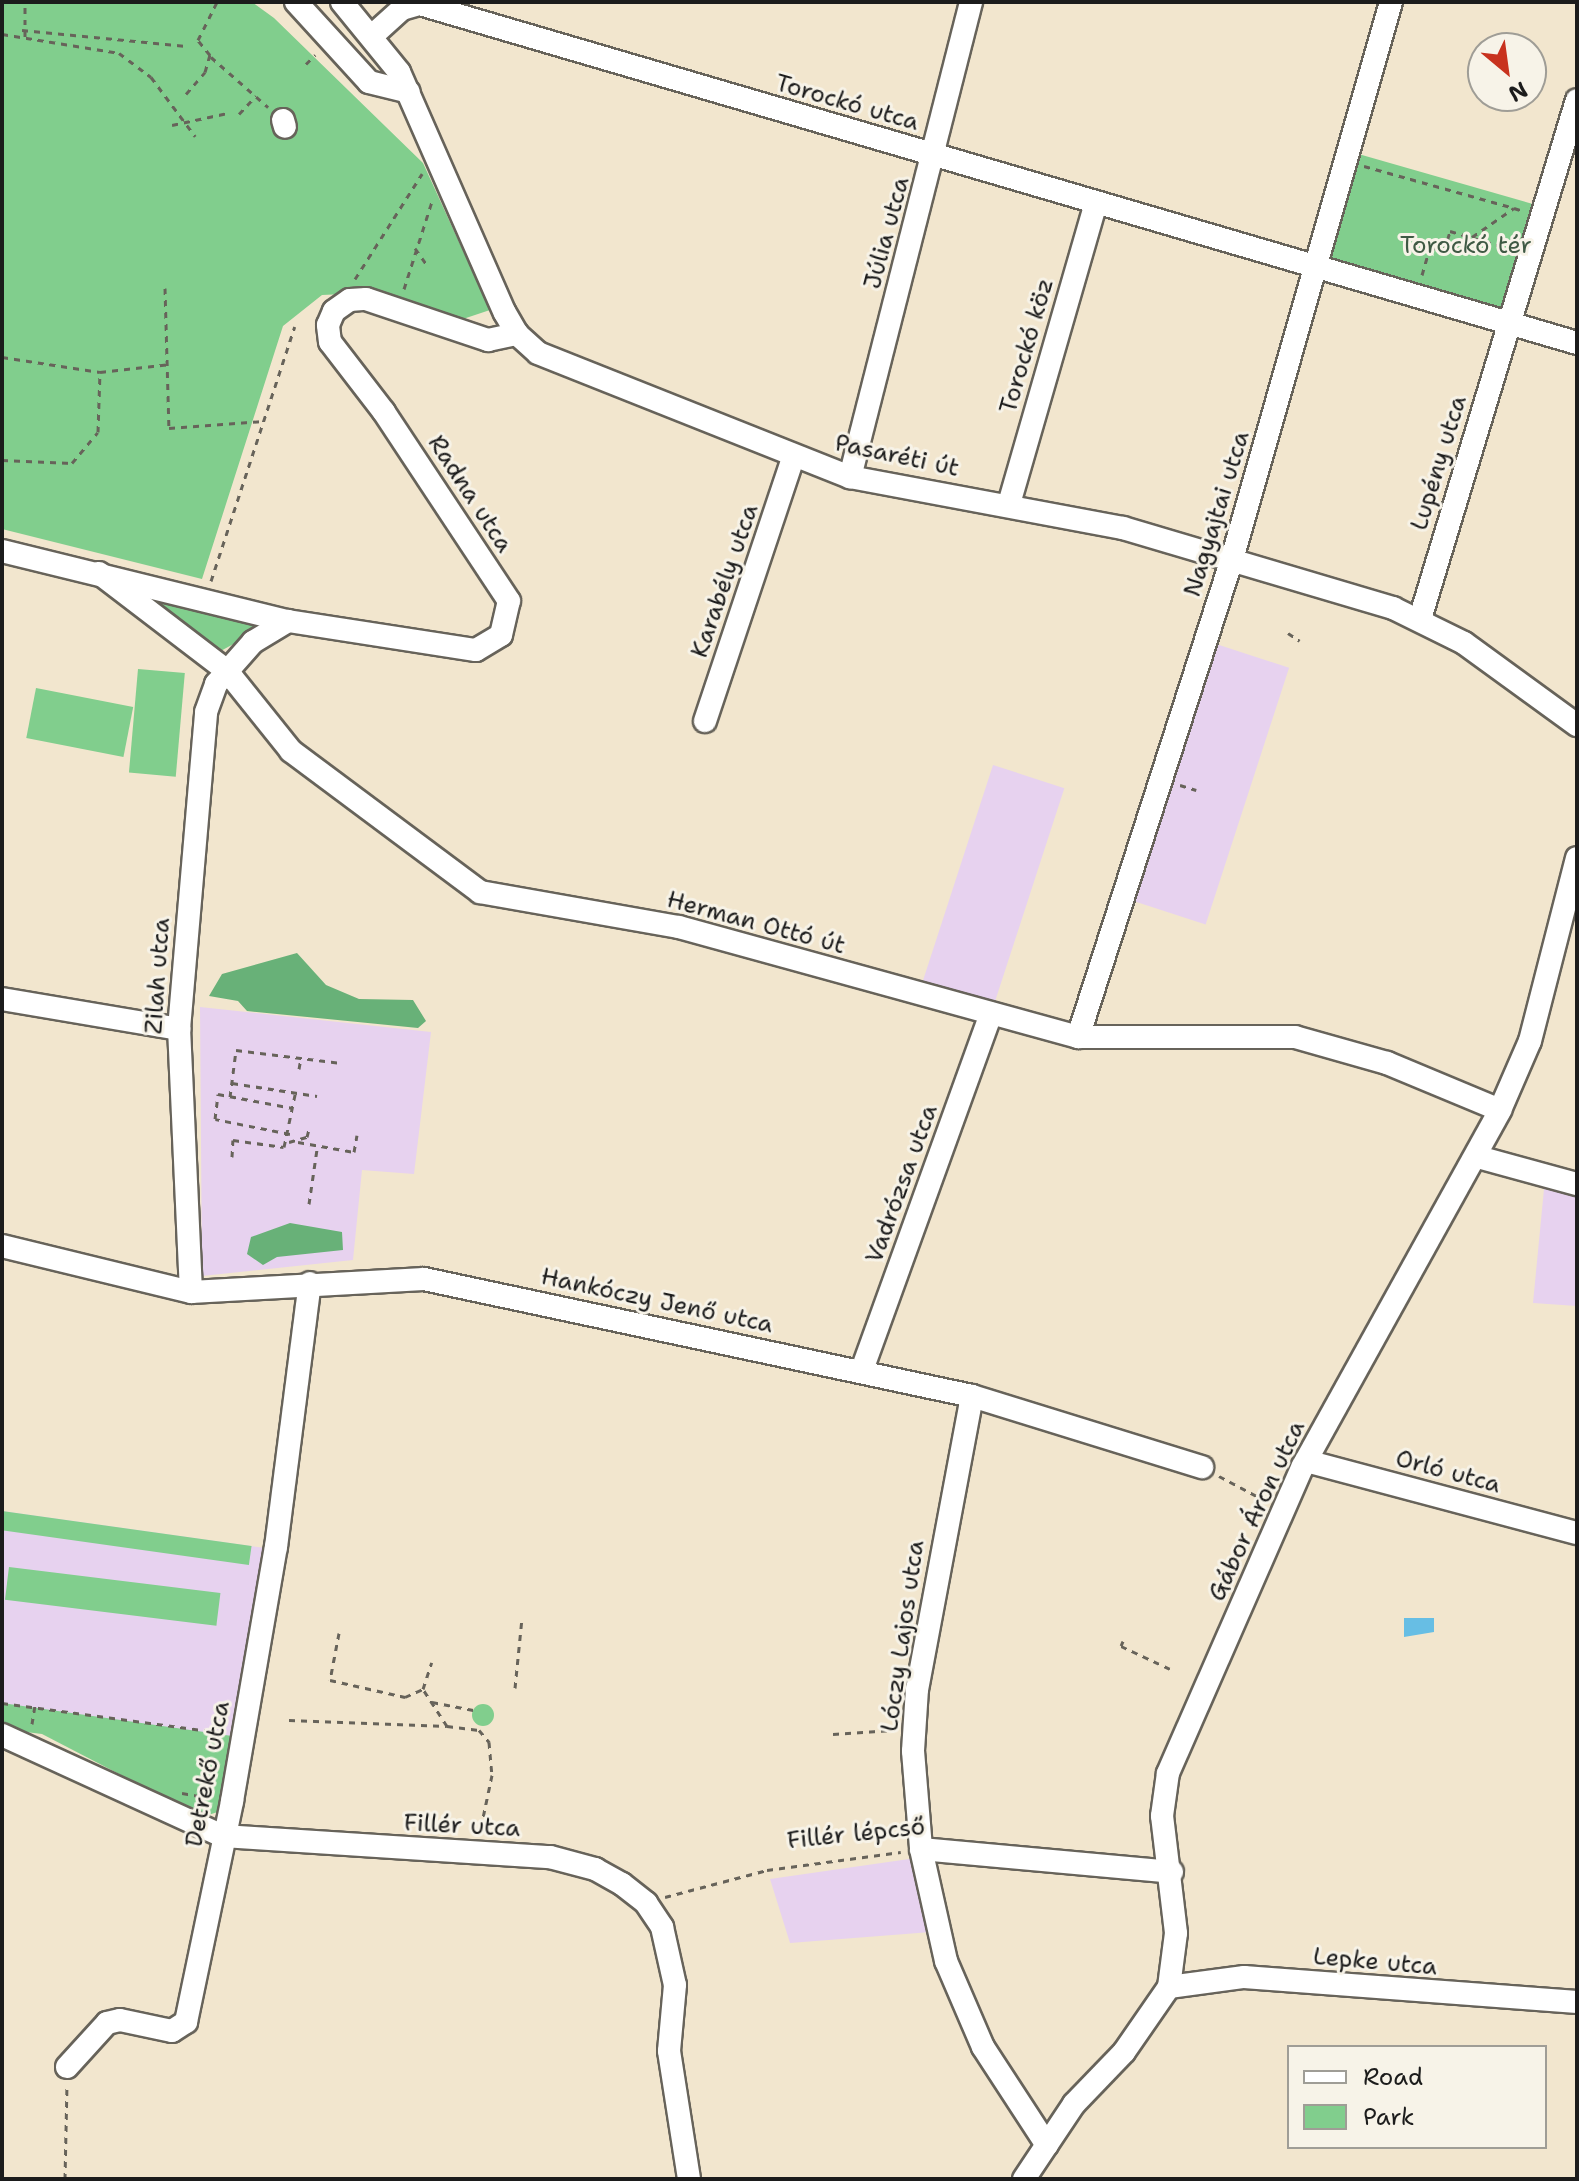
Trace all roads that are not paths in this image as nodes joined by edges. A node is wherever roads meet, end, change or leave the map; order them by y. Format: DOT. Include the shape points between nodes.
graph roads {
  1 [pos="296,2"];
  2 [pos="971,2"];
  3 [pos="1391,2"];
  4 [pos="348,4"];
  5 [pos="373,35"];
  6 [pos="409,92"];
  7 [pos="1577,100"];
  8 [pos="935,156"];
  9 [pos="1096,202"];
  10 [pos="1316,264"];
  11 [pos="505,313"];
  12 [pos="1508,322"];
  13 [pos="455,327"];
  14 [pos="517,334"];
  15 [pos="1577,343"];
  16 [pos="793,458"];
  17 [pos="850,477"];
  18 [pos="1009,504"];
  19 [pos="2,551"];
  20 [pos="1232,559"];
  21 [pos="99,573"];
  22 [pos="205,599"];
  23 [pos="1420,619"];
  24 [pos="288,621"];
  25 [pos="227,671"];
  26 [pos="705,721"];
  27 [pos="1577,725"];
  28 [pos="1577,858"];
  29 [pos="2,999"];
  30 [pos="991,1014"];
  31 [pos="179,1029"];
  32 [pos="1078,1037"];
  33 [pos="1500,1110"];
  34 [pos="1478,1157"];
  35 [pos="1577,1184"];
  36 [pos="2,1246"];
  37 [pos="310,1283"];
  38 [pos="191,1292"];
  39 [pos="862,1370"];
  40 [pos="972,1396"];
  41 [pos="1306,1461"];
  42 [pos="1202,1467"];
  43 [pos="1577,1533"];
  44 [pos="2,1735"];
  45 [pos="223,1836"];
  46 [pos="921,1849"];
  47 [pos="1172,1872"];
  48 [pos="1169,1987"];
  49 [pos="1577,2002"];
  50 [pos="67,2067"];
  51 [pos="1047,2145"];
  52 [pos="689,2179"];
  53 [pos="1024,2179"];
  1 -- 6 [label="street" via="369,82"];
  2 -- 8 [label="street, Júlia utca"];
  3 -- 10 [label="street, Nagyajtai utca"];
  4 -- 5 [label="street, Pasaréti út"];
  5 -- 6 [label="street, Pasaréti út"];
  5 -- 8 [label="street, Torockó utca" via="402,9 420,4"];
  6 -- 11 [label="street, Pasaréti út"];
  7 -- 12 [label="street"];
  8 -- 9 [label="street, Torockó utca"];
  8 -- 17 [label="street, Júlia utca"];
  9 -- 10 [label="street, Torockó utca"];
  9 -- 18 [label="street, Torockó köz"];
  10 -- 12 [label="street"];
  10 -- 20 [label="street, Nagyajtai utca"];
  11 -- 13 [label="street" via="482,325"];
  11 -- 14 [label="street, Pasaréti út"];
  12 -- 15 [label="street"];
  12 -- 23 [label="street, Lupény utca"];
  13 -- 14 [label="street" via="488,340"];
  13 -- 24 [label="street, Radna utca" via="366,299 350,300 334,311 328,325 330,342 384,412 509,601 501,635 476,650"];
  14 -- 16 [label="street, Pasaréti út" via="550,360"];
  16 -- 17 [label="street, Pasaréti út"];
  16 -- 26 [label="street, Karabély utca"];
  17 -- 18 [label="street, Pasaréti út"];
  18 -- 20 [label="street, Pasaréti út"];
  19 -- 21 [label="street, Herman Ottó út"];
  20 -- 23 [label="street, Pasaréti út"];
  20 -- 32 [label="street, Nagyajtai utca"];
  21 -- 22 [label="street, Herman Ottó út"];
  21 -- 25 [label="street, Herman Ottó út"];
  22 -- 24 [label="street, Radna utca"];
  23 -- 27 [label="street, Pasaréti út" via="1464,643"];
  24 -- 25 [label="street" via="253,642"];
  25 -- 30 [label="street, Herman Ottó út" via="291,751 480,892 679,927"];
  25 -- 31 [label="street, Zilah utca" via="206,712"];
  28 -- 33 [label="street, Gábor Áron utca" via="1530,1041"];
  29 -- 31 [label="street"];
  30 -- 32 [label="street, Herman Ottó út"];
  30 -- 39 [label="street, Vadrózsa utca"];
  31 -- 38 [label="street, Zilah utca"];
  32 -- 33 [label="street, Herman Ottó út" via="1295,1037 1387,1063"];
  33 -- 34 [label="street, Gábor Áron utca"];
  34 -- 35 [label="street"];
  34 -- 41 [label="street, Gábor Áron utca" via="1384,1312"];
  36 -- 38 [label="street, Hankóczy Jenő utca"];
  37 -- 38 [label="street, Hankóczy Jenő utca"];
  37 -- 39 [label="street, Hankóczy Jenő utca" via="424,1279"];
  37 -- 45 [label="street, Detrekő utca" via="276,1547"];
  39 -- 40 [label="street, Hankóczy Jenő utca"];
  40 -- 42 [label="street, Hankóczy Jenő utca"];
  40 -- 46 [label="street, Lóczy Lajos utca" via="931,1603 914,1728"];
  41 -- 43 [label="street, Orló utca"];
  41 -- 47 [label="street, Gábor Áron utca" via="1168,1773 1162,1816"];
  44 -- 45 [label="street, Fillér utca"];
  45 -- 50 [label="street, Detrekő utca" via="186,2022 172,2031 120,2020 107,2023"];
  45 -- 52 [label="street, Fillér utca" via="550,1857 595,1869 646,1903 662,1927 675,1985 669,2051"];
  46 -- 47 [label="street, Fillér lépcső"];
  46 -- 51 [label="street, Lóczy Lajos utca" via="946,1961 983,2047"];
  47 -- 48 [label="street, Gábor Áron utca" via="1176,1933"];
  48 -- 49 [label="street, Lepke utca" via="1244,1977"];
  48 -- 51 [label="street"];
  51 -- 53 [label="street"];
}
